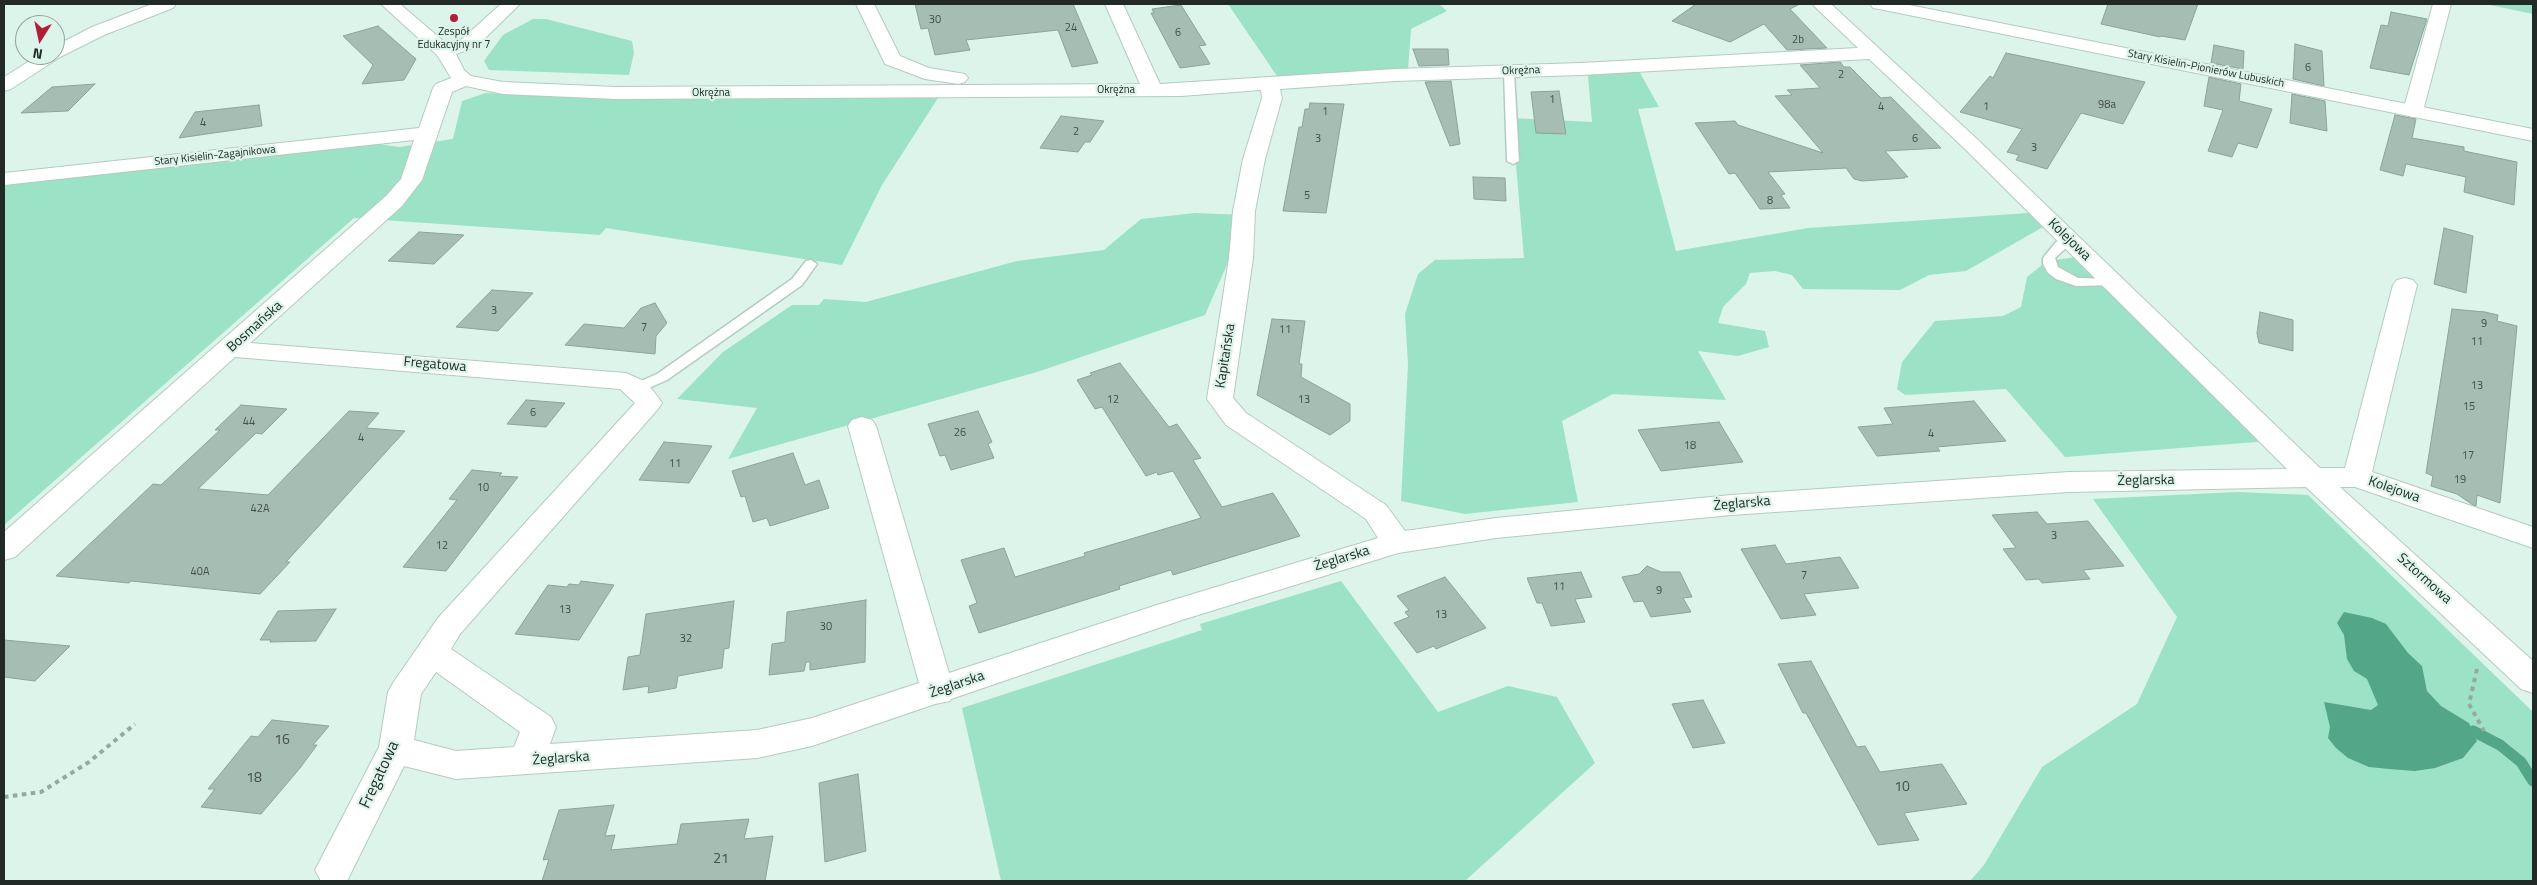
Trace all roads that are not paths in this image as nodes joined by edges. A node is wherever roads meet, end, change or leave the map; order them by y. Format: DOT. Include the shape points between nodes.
graph roads {
  1 [pos="167,4"];
  2 [pos="390,4"];
  3 [pos="511,4"];
  4 [pos="865,4"];
  5 [pos="1114,4"];
  6 [pos="1821,4"];
  7 [pos="1879,4"];
  8 [pos="2442,4"];
  9 [pos="65,48"];
  10 [pos="445,52"];
  11 [pos="1876,53"];
  12 [pos="36,65"];
  13 [pos="1509,72"];
  14 [pos="465,80"];
  15 [pos="4,85"];
  16 [pos="1270,85"];
  17 [pos="974,90"];
  18 [pos="1150,90"];
  19 [pos="2413,111"];
  20 [pos="426,133"];
  21 [pos="2533,135"];
  22 [pos="1513,161"];
  23 [pos="4,179"];
  24 [pos="2069,240"];
  25 [pos="811,264"];
  26 [pos="2113,282"];
  27 [pos="2405,285"];
  28 [pos="231,349"];
  29 [pos="637,388"];
  30 [pos="862,426"];
  31 [pos="2357,477"];
  32 [pos="2315,478"];
  33 [pos="2533,538"];
  34 [pos="1397,543"];
  35 [pos="4,549"];
  36 [pos="432,653"];
  37 [pos="2533,680"];
  38 [pos="938,692"];
  39 [pos="396,746"];
  40 [pos="526,761"];
  41 [pos="334,870"];
  1 -- 9 [label="street"];
  2 -- 10 [label="street"];
  3 -- 10 [label="street" via="469,43"];
  4 -- 17 [label="street" via="892,60 925,73 968,79 974,82"];
  5 -- 18 [label="street" via="1150,82"];
  6 -- 11 [label="street, Kolejowa"];
  7 -- 19 [label="street, Stary Kisielin-Pionierów Lubuskich"];
  8 -- 19 [label="street"];
  10 -- 14 [label="street" via="456,73"];
  11 -- 13 [label="street, Okrężna"];
  11 -- 24 [label="street, Kolejowa"];
  12 -- 15 [label="street"];
  13 -- 16 [label="street, Okrężna"];
  13 -- 22 [label="lane"];
  14 -- 17 [label="street, Okrężna" via="503,88 616,93"];
  14 -- 20 [label="street, Bosmańska" via="444,88"];
  16 -- 18 [label="street, Okrężna"];
  16 -- 34 [label="street, Kapitańska" via="1272,98 1254,158 1244,211 1241,258 1220,400 1236,419 1376,512"];
  17 -- 18 [label="street, Okrężna"];
  19 -- 21 [label="street, Stary Kisielin-Pionierów Lubuskich"];
  20 -- 23 [label="street, Stary Kisielin-Zagajnikowa"];
  20 -- 28 [label="street, Bosmańska" via="411,180 404,191"];
  24 -- 26 [label="street, Kolejowa"];
  24 -- 26 [label="lane" via="2049,258 2053,270 2076,282"];
  25 -- 29 [label="lane" via="797,282 662,377"];
  26 -- 32 [label="street, Kolejowa"];
  27 -- 31 [label="street, Kolejowa"];
  28 -- 29 [label="street, Fregatowa" via="626,380"];
  28 -- 35 [label="street, Bosmańska"];
  29 -- 36 [label="street, Fregatowa" via="649,403 449,626"];
  30 -- 38 [label="street"];
  31 -- 32 [label="street, Żeglarska"];
  31 -- 33 [label="street, Kolejowa"];
  32 -- 34 [label="street, Żeglarska" via="2069,482 1869,494 1506,528"];
  32 -- 37 [label="street, Sztormowa"];
  34 -- 38 [label="street, Żeglarska" via="1171,612"];
  36 -- 39 [label="street, Fregatowa" via="405,692"];
  36 -- 40 [label="street" via="539,727"];
  38 -- 40 [label="street, Żeglarska" via="812,732 757,744"];
  39 -- 40 [label="street, Żeglarska" via="415,756 456,765"];
  39 -- 41 [label="street, Fregatowa"];
}
